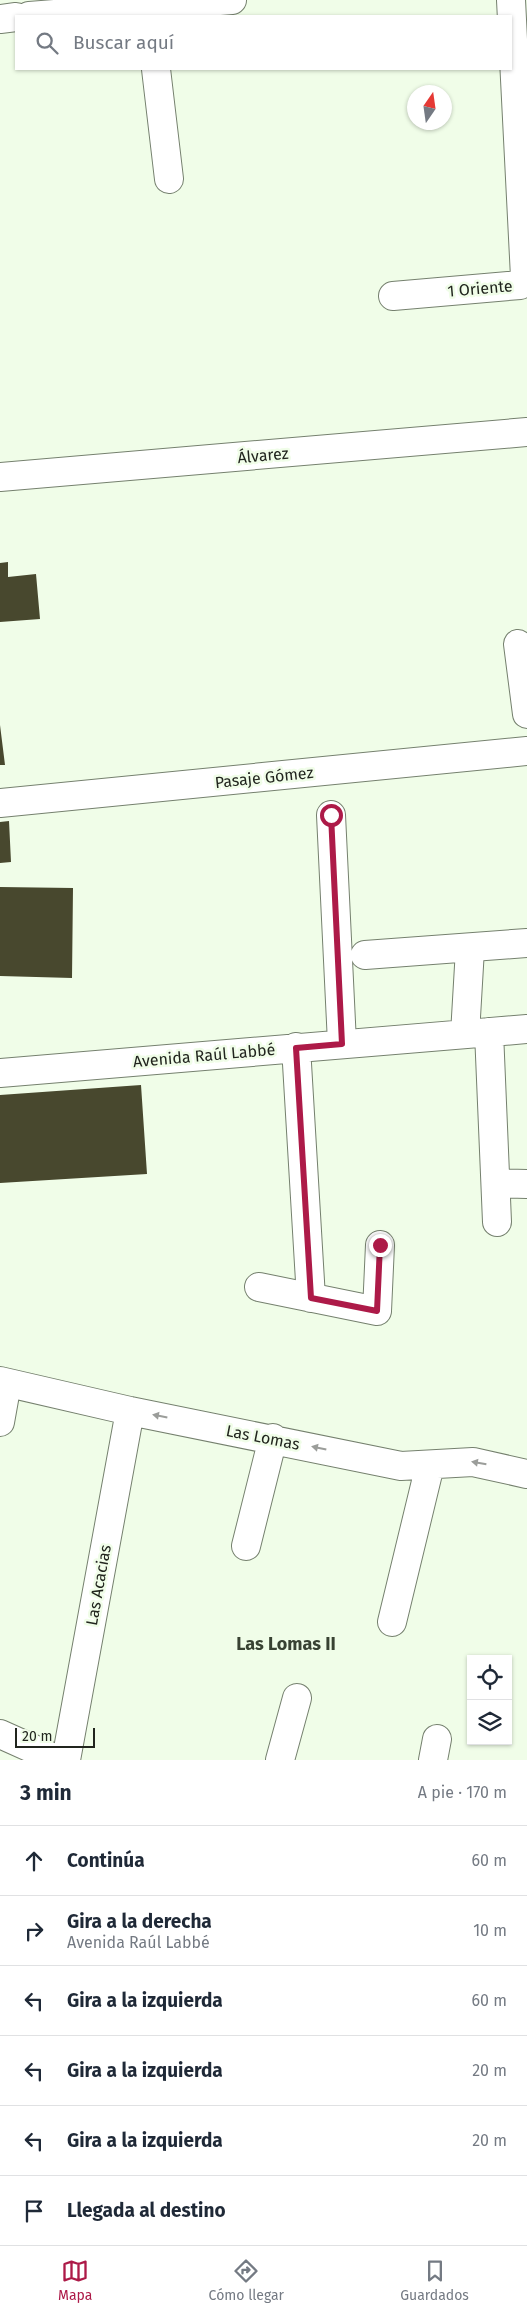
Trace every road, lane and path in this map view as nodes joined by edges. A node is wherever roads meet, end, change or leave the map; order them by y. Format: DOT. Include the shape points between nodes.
graph roads {
  1 [pos="232,0"];
  2 [pos="511,0"];
  3 [pos="150,11"];
  4 [pos="53,15"];
  5 [pos="15,17"];
  6 [pos="0,19"];
  7 [pos="156,70"];
  8 [pos="522,91"];
  9 [pos="169,179"];
  10 [pos="393,296"];
  11 [pos="527,432"];
  12 [pos="0,477"];
  13 [pos="518,644"];
  14 [pos="527,714"];
  15 [pos="527,751"];
  16 [pos="0,803"];
  17 [pos="331,815"];
  18 [pos="527,943"];
  19 [pos="470,949"];
  20 [pos="365,955"];
  21 [pos="527,1029"];
  22 [pos="477,1033"];
  23 [pos="342,1044"];
  24 [pos="296,1048"];
  25 [pos="0,1073"];
  26 [pos="496,1183"];
  27 [pos="527,1184"];
  28 [pos="497,1222"];
  29 [pos="380,1245"];
  30 [pos="258,1287"];
  31 [pos="311,1298"];
  32 [pos="3,1382"];
  33 [pos="130,1411"];
  34 [pos="0,1422"];
  35 [pos="273,1438"];
  36 [pos="430,1464"];
  37 [pos="527,1474"];
  38 [pos="246,1546"];
  39 [pos="392,1622"];
  40 [pos="297,1698"];
  41 [pos="0,1734"];
  42 [pos="58,1760"];
  43 [pos="66,1760"];
  44 [pos="280,1760"];
  1 -- 3 [label="street"];
  2 -- 8 [label="street, 1 Oriente"];
  3 -- 4 [label="street"];
  5 -- 6 [label="street"];
  7 -- 9 [label="street"];
  8 -- 10 [label="street, 1 Oriente" via="525,277 520,285"];
  11 -- 12 [label="street, Álvarez"];
  13 -- 14 [label="street"];
  15 -- 16 [label="street, Pasaje Gómez"];
  17 -- 23 [label="street"];
  18 -- 19 [label="street"];
  19 -- 20 [label="street"];
  19 -- 22 [label="street"];
  21 -- 22 [label="street, Avenida Raúl Labbé"];
  22 -- 23 [label="street, Avenida Raúl Labbé"];
  22 -- 26 [label="street"];
  23 -- 24 [label="street, Avenida Raúl Labbé"];
  24 -- 25 [label="street, Avenida Raúl Labbé"];
  24 -- 31 [label="street"];
  26 -- 27 [label="street"];
  26 -- 28 [label="street"];
  29 -- 31 [label="street" via="377,1311"];
  30 -- 31 [label="street"];
  32 -- 33 [label="street, Las Lomas"];
  32 -- 34 [label="street"];
  35 -- 33 [label="street, Las Lomas, one-way"];
  33 -- 43 [label="street, Las Acacias"];
  36 -- 35 [label="street, Las Lomas, one-way" via="401,1466"];
  35 -- 38 [label="street"];
  37 -- 36 [label="street, Las Lomas, one-way" via="473,1462"];
  36 -- 39 [label="street"];
  40 -- 44 [label="street"];
  41 -- 42 [label="street"];
}
